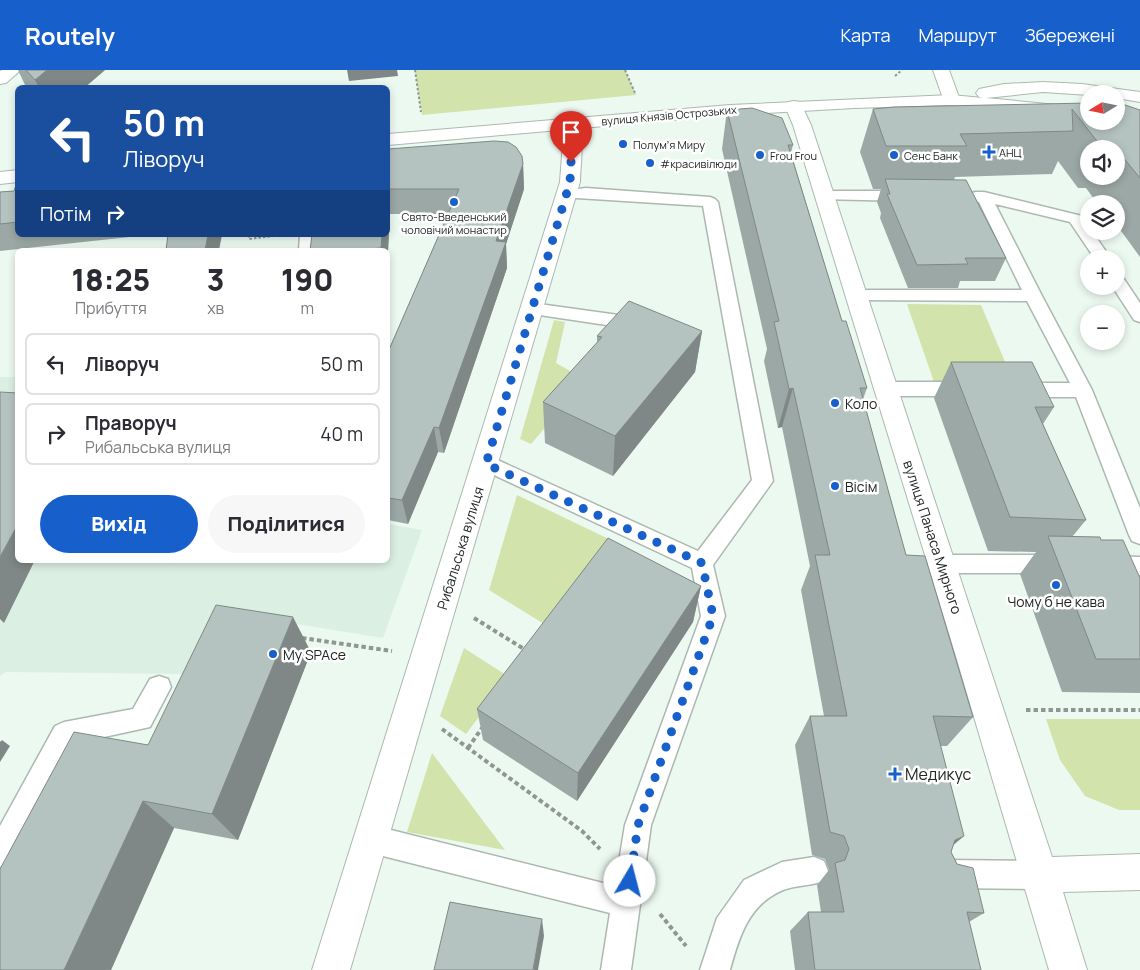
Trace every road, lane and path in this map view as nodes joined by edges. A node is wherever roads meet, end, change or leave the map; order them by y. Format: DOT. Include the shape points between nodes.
graph roads {
  1 [pos="415,70"];
  2 [pos="625,70"];
  3 [pos="941,70"];
  4 [pos="636,95"];
  5 [pos="1140,97"];
  6 [pos="951,100"];
  7 [pos="794,106"];
  8 [pos="1080,112"];
  9 [pos="422,115"];
  10 [pos="569,124"];
  11 [pos="390,140"];
  12 [pos="15,176"];
  13 [pos="0,178"];
  14 [pos="566,194"];
  15 [pos="824,196"];
  16 [pos="925,196"];
  17 [pos="964,197"];
  18 [pos="984,197"];
  19 [pos="249,237"];
  20 [pos="266,237"];
  21 [pos="1097,250"];
  22 [pos="1125,294"];
  23 [pos="856,295"];
  24 [pos="1033,296"];
  25 [pos="532,309"];
  26 [pos="1140,316"];
  27 [pos="661,327"];
  28 [pos="886,389"];
  29 [pos="984,390"];
  30 [pos="1003,390"];
  31 [pos="1082,390"];
  32 [pos="486,464"];
  33 [pos="1140,535"];
  34 [pos="702,563"];
  35 [pos="942,564"];
  36 [pos="1140,566"];
  37 [pos="468,614"];
  38 [pos="301,638"];
  39 [pos="529,643"];
  40 [pos="524,649"];
  41 [pos="398,652"];
  42 [pos="520,654"];
  43 [pos="159,687"];
  44 [pos="1020,710"];
  45 [pos="1140,710"];
  46 [pos="484,725"];
  47 [pos="439,727"];
  48 [pos="468,748"];
  49 [pos="371,839"];
  50 [pos="0,853"];
  51 [pos="814,872"];
  52 [pos="1140,872"];
  53 [pos="940,874"];
  54 [pos="1040,875"];
  55 [pos="628,892"];
  56 [pos="686,947"];
  57 [pos="331,970"];
  58 [pos="616,970"];
  59 [pos="715,970"];
  60 [pos="1068,970"];
  1 -- 9 [label="path"];
  2 -- 4 [label="path"];
  3 -- 6 [label="street"];
  5 -- 6 [label="street, вулиця Князів Острозьких" via="1042,87 1002,89"];
  6 -- 7 [label="street, вулиця Князів Острозьких"];
  6 -- 8 [label="street, вулиця Князів Острозьких"];
  7 -- 10 [label="street, вулиця Князів Острозьких"];
  7 -- 15 [label="street, вулиця Панаса Мирного"];
  10 -- 11 [label="street, вулиця Князів Острозьких"];
  10 -- 14 [label="street, Рибальська вулиця" via="572,142 570,182"];
  12 -- 13 [label="street"];
  14 -- 25 [label="street, Рибальська вулиця"];
  14 -- 34 [label="lane" via="710,202 763,480"];
  15 -- 16 [label="lane"];
  15 -- 23 [label="street, вулиця Панаса Мирного"];
  17 -- 18 [label="lane"];
  18 -- 21 [label="lane" via="1076,219"];
  18 -- 24 [label="lane"];
  19 -- 20 [label="path"];
  22 -- 26 [label="lane"];
  23 -- 24 [label="lane"];
  23 -- 28 [label="street, вулиця Панаса Мирного"];
  24 -- 31 [label="lane"];
  25 -- 27 [label="lane"];
  25 -- 32 [label="street, Рибальська вулиця"];
  28 -- 29 [label="lane"];
  28 -- 35 [label="street, вулиця Панаса Мирного"];
  30 -- 31 [label="lane"];
  31 -- 33 [label="lane"];
  32 -- 34 [label="lane"];
  32 -- 49 [label="street, Рибальська вулиця"];
  34 -- 55 [label="lane" via="713,616 638,825"];
  35 -- 36 [label="lane"];
  35 -- 54 [label="street, вулиця Панаса Мирного"];
  37 -- 40 [label="path"];
  38 -- 41 [label="path"];
  39 -- 40 [label="path"];
  40 -- 42 [label="path"];
  43 -- 50 [label="lane" via="142,719 64,734"];
  44 -- 45 [label="path"];
  46 -- 48 [label="path"];
  47 -- 48 [label="path"];
  48 -- 55 [label="path" via="582,831"];
  49 -- 55 [label="lane"];
  49 -- 57 [label="street, Рибальська вулиця"];
  51 -- 59 [label="lane" via="782,876 754,890 727,928"];
  52 -- 54 [label="street"];
  53 -- 54 [label="lane"];
  54 -- 60 [label="street, вулиця Панаса Мирного"];
  55 -- 56 [label="path" via="656,908"];
  55 -- 58 [label="lane"];
}
